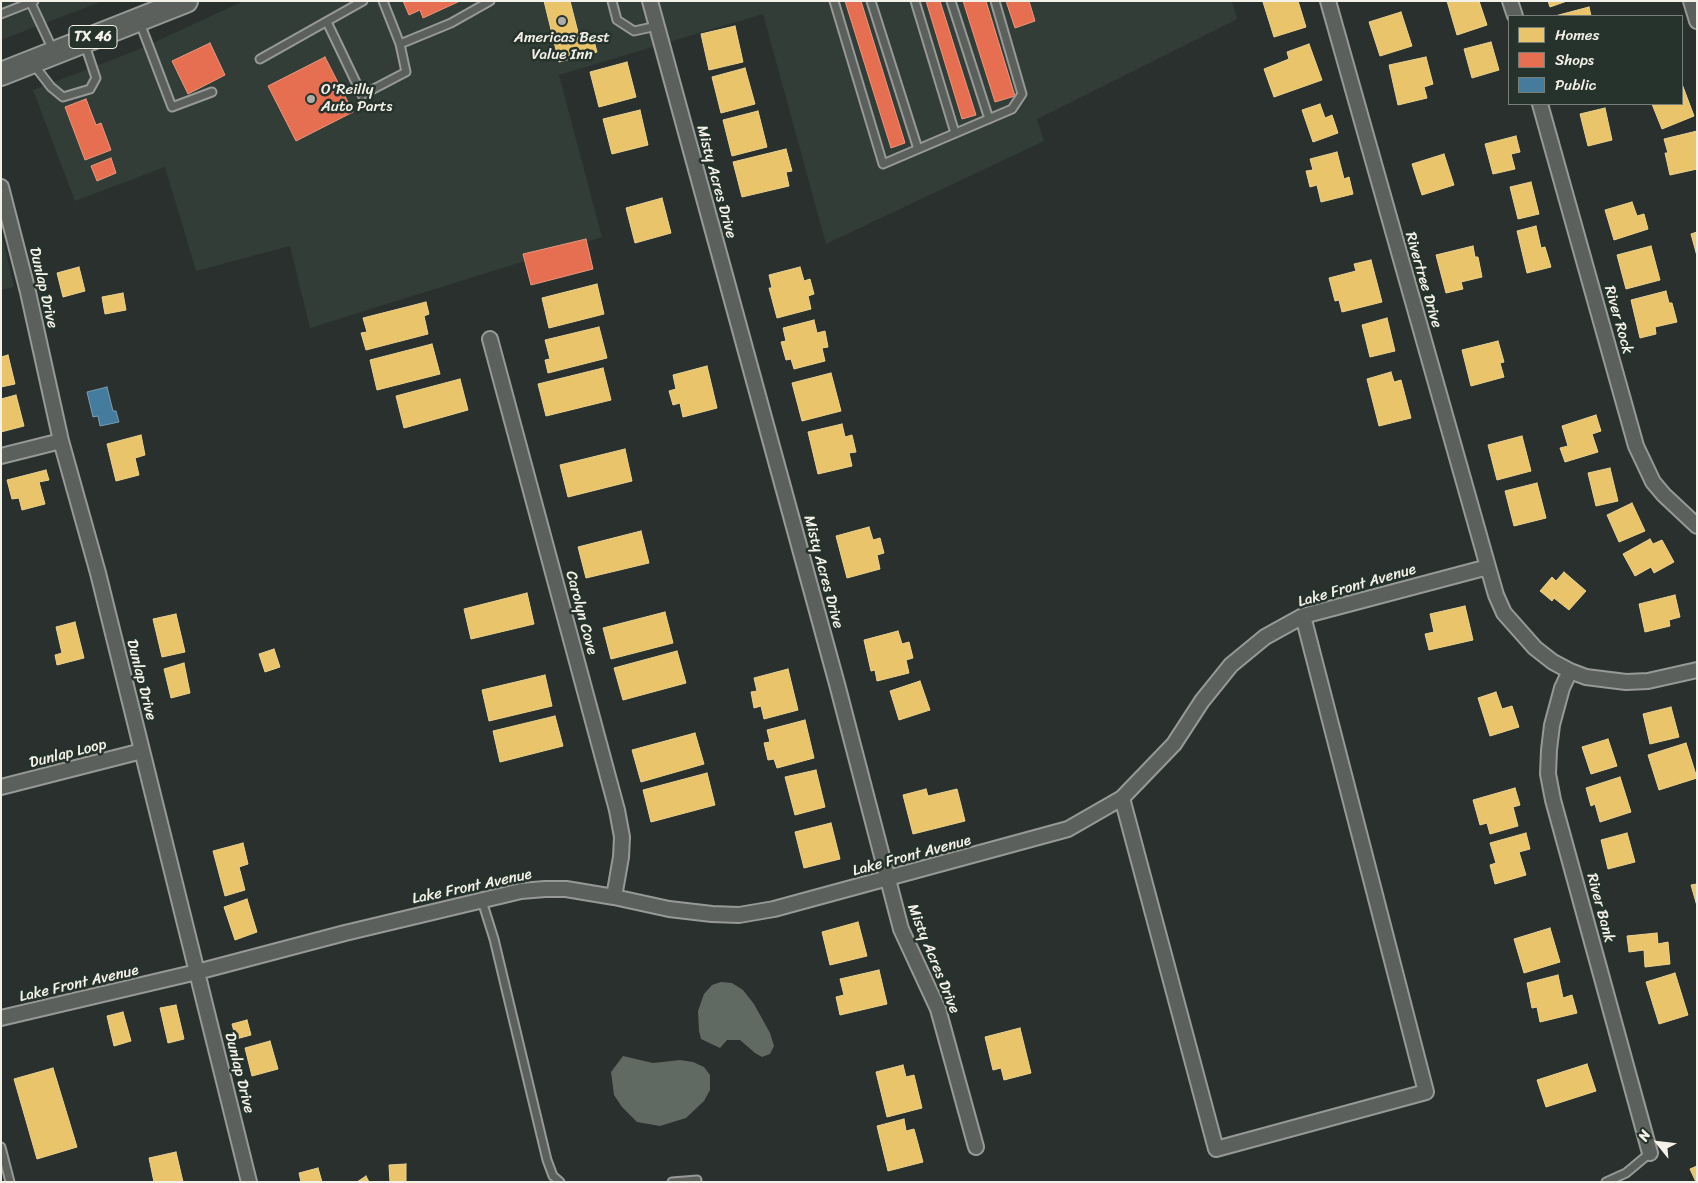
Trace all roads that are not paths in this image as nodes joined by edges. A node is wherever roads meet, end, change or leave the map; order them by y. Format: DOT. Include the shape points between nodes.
graph roads {
  1 [pos="186,1"];
  2 [pos="363,1"];
  3 [pos="383,1"];
  4 [pos="490,1"];
  5 [pos="612,1"];
  6 [pos="650,1"];
  7 [pos="834,1"];
  8 [pos="871,1"];
  9 [pos="915,1"];
  10 [pos="951,1"];
  11 [pos="995,1"];
  12 [pos="1328,1"];
  13 [pos="1510,1"];
  14 [pos="1691,1"];
  15 [pos="32,2"];
  16 [pos="1,14"];
  17 [pos="1515,15"];
  18 [pos="1697,20"];
  19 [pos="138,21"];
  20 [pos="327,22"];
  21 [pos="657,26"];
  22 [pos="83,41"];
  23 [pos="400,44"];
  24 [pos="54,54"];
  25 [pos="260,59"];
  26 [pos="32,62"];
  27 [pos="1,74"];
  28 [pos="212,92"];
  29 [pos="1540,105"];
  30 [pos="989,119"];
  31 [pos="955,133"];
  32 [pos="918,149"];
  33 [pos="1,187"];
  34 [pos="490,340"];
  35 [pos="61,441"];
  36 [pos="1,456"];
  37 [pos="1697,526"];
  38 [pos="1488,567"];
  39 [pos="1303,616"];
  40 [pos="1697,670"];
  41 [pos="1570,671"];
  42 [pos="142,751"];
  43 [pos="1,787"];
  44 [pos="1122,798"];
  45 [pos="887,880"];
  46 [pos="614,897"];
  47 [pos="482,901"];
  48 [pos="197,972"];
  49 [pos="1,1018"];
  50 [pos="1,1147"];
  51 [pos="976,1147"];
  52 [pos="1650,1153"];
  53 [pos="1621,1179"];
  54 [pos="696,1180"];
  55 [pos="10,1182"];
  56 [pos="249,1182"];
  57 [pos="560,1182"];
  58 [pos="672,1182"];
  59 [pos="1606,1182"];
  1 -- 19 [label="main road, TX 46"];
  2 -- 20 [label="lane"];
  3 -- 23 [label="lane"];
  4 -- 23 [label="lane" via="450,23"];
  5 -- 21 [label="lane" via="617,20 634,31"];
  6 -- 21 [label="street, Misty Acres Drive"];
  7 -- 32 [label="lane" via="883,164"];
  8 -- 32 [label="lane"];
  9 -- 31 [label="lane"];
  10 -- 30 [label="lane"];
  11 -- 30 [label="lane" via="1022,94 1012,109"];
  12 -- 38 [label="street, Rivertree Drive"];
  13 -- 17 [label="street"];
  14 -- 18 [label="street"];
  15 -- 16 [label="lane"];
  15 -- 24 [label="lane"];
  19 -- 22 [label="main road, TX 46"];
  19 -- 28 [label="lane" via="172,107"];
  20 -- 23 [label="lane" via="362,96 406,72"];
  20 -- 25 [label="lane"];
  21 -- 45 [label="street, Misty Acres Drive" via="837,684"];
  22 -- 24 [label="main road, TX 46"];
  22 -- 26 [label="lane" via="96,78 90,89 63,97"];
  24 -- 26 [label="main road, TX 46"];
  26 -- 27 [label="main road, TX 46"];
  29 -- 37 [label="street, River Rock" via="1636,446 1653,482"];
  30 -- 31 [label="lane"];
  31 -- 32 [label="lane"];
  33 -- 35 [label="street, Dunlap Drive"];
  34 -- 46 [label="street, Carolyn Cove" via="617,810 622,837"];
  35 -- 36 [label="street"];
  35 -- 42 [label="street, Dunlap Drive"];
  38 -- 39 [label="street, Lake Front Avenue"];
  38 -- 41 [label="street" via="1504,614 1535,648"];
  39 -- 44 [label="street, Lake Front Avenue" via="1265,637 1231,665 1174,744"];
  39 -- 44 [label="street" via="1426,1092 1216,1149"];
  40 -- 41 [label="street" via="1648,681 1626,682 1606,681"];
  41 -- 52 [label="street, River Bank" via="1552,726 1548,774"];
  42 -- 43 [label="street, Dunlap Loop"];
  42 -- 48 [label="street, Dunlap Drive"];
  44 -- 45 [label="street, Lake Front Avenue" via="1068,829"];
  45 -- 46 [label="street, Lake Front Avenue" via="739,915 668,909"];
  45 -- 51 [label="street, Misty Acres Drive" via="901,929 938,1009"];
  46 -- 47 [label="street, Lake Front Avenue" via="545,888"];
  47 -- 48 [label="street, Lake Front Avenue"];
  47 -- 57 [label="lane" via="547,1160 552,1176"];
  48 -- 49 [label="street, Lake Front Avenue"];
  48 -- 56 [label="street, Dunlap Drive"];
  50 -- 55 [label="lane"];
  52 -- 53 [label="lane"];
  53 -- 59 [label="lane"];
  54 -- 58 [label="lane"];
}
